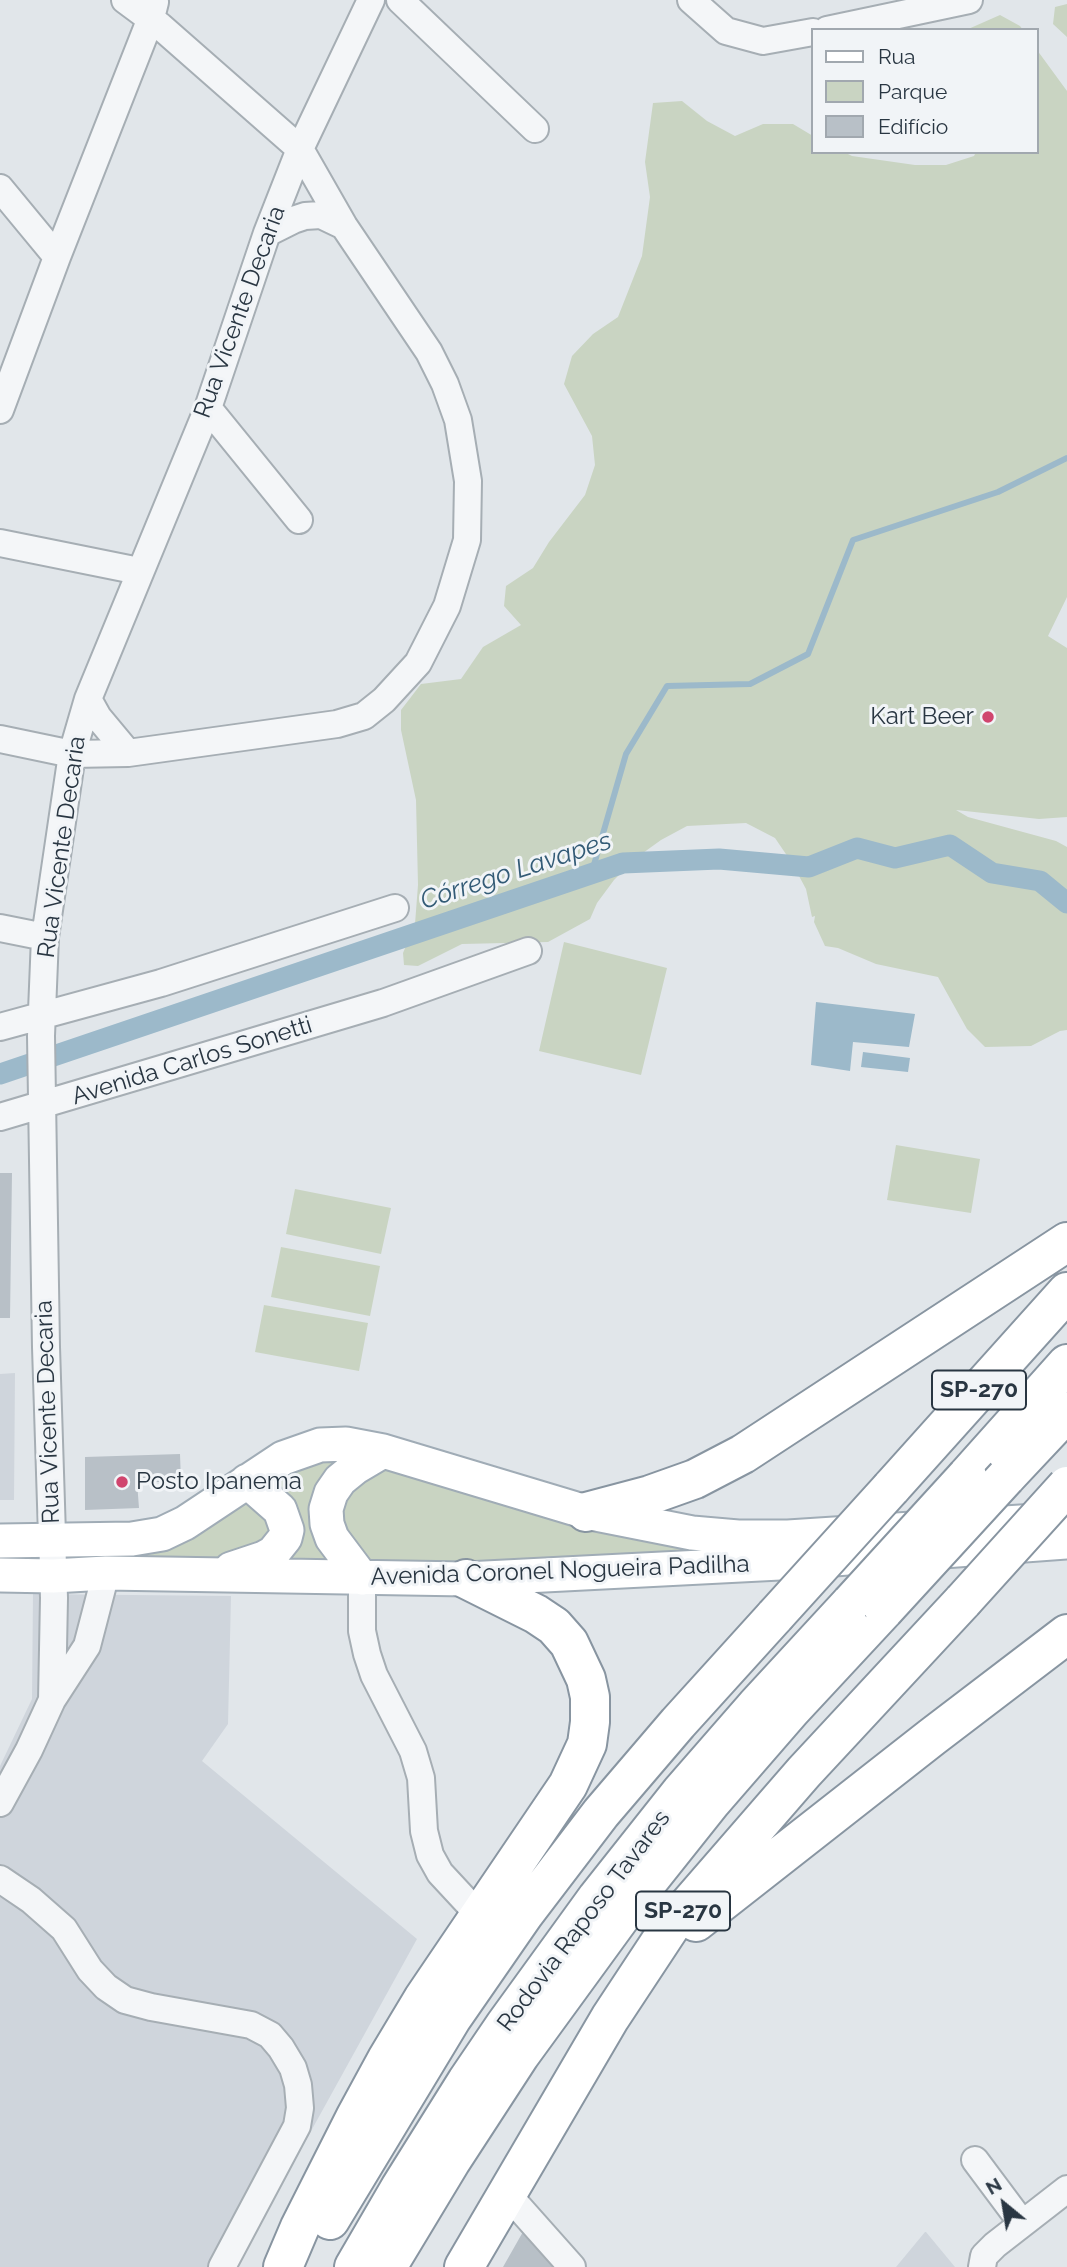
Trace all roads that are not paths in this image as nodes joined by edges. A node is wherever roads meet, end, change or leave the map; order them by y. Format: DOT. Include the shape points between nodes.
graph roads {
  1 [pos="125,0"];
  2 [pos="371,0"];
  3 [pos="400,0"];
  4 [pos="691,0"];
  5 [pos="969,0"];
  6 [pos="153,9"];
  7 [pos="836,28"];
  8 [pos="811,32"];
  9 [pos="535,129"];
  10 [pos="300,149"];
  11 [pos="0,188"];
  12 [pos="344,226"];
  13 [pos="267,233"];
  14 [pos="57,257"];
  15 [pos="208,408"];
  16 [pos="0,411"];
  17 [pos="299,520"];
  18 [pos="0,543"];
  19 [pos="139,571"];
  20 [pos="88,699"];
  21 [pos="0,739"];
  22 [pos="128,753"];
  23 [pos="72,754"];
  24 [pos="395,908"];
  25 [pos="0,928"];
  26 [pos="45,937"];
  27 [pos="528,951"];
  28 [pos="44,966"];
  29 [pos="161,983"];
  30 [pos="42,1026"];
  31 [pos="0,1027"];
  32 [pos="41,1098"];
  33 [pos="0,1120"];
  34 [pos="42,1157"];
  35 [pos="1067,1242"];
  36 [pos="1067,1292"];
  37 [pos="1067,1363"];
  38 [pos="1067,1412"];
  39 [pos="383,1451"];
  40 [pos="247,1481"];
  41 [pos="1067,1486"];
  42 [pos="586,1512"];
  43 [pos="1067,1519"];
  44 [pos="0,1541"];
  45 [pos="52,1541"];
  46 [pos="1067,1542"];
  47 [pos="106,1573"];
  48 [pos="215,1574"];
  49 [pos="0,1575"];
  50 [pos="53,1576"];
  51 [pos="362,1578"];
  52 [pos="466,1579"];
  53 [pos="867,1606"];
  54 [pos="1067,1634"];
  55 [pos="52,1700"];
  56 [pos="0,1803"];
  57 [pos="0,1879"];
  58 [pos="479,1915"];
  59 [pos="610,2018"];
  60 [pos="975,2160"];
  61 [pos="1067,2189"];
  62 [pos="508,2195"];
  63 [pos="1022,2223"];
  64 [pos="222,2267"];
  65 [pos="283,2267"];
  66 [pos="302,2267"];
  67 [pos="354,2267"];
  68 [pos="387,2267"];
  69 [pos="464,2267"];
  70 [pos="572,2267"];
  71 [pos="982,2267"];
  1 -- 6 [label="street"];
  2 -- 10 [label="street, Rua Vicente Decaria"];
  3 -- 9 [label="street"];
  4 -- 8 [label="street" via="726,31 763,41"];
  5 -- 7 [label="street"];
  6 -- 10 [label="street"];
  6 -- 14 [label="street"];
  10 -- 12 [label="street"];
  10 -- 13 [label="street, Rua Vicente Decaria"];
  11 -- 14 [label="street"];
  12 -- 13 [label="street" via="321,215 305,216"];
  12 -- 22 [label="street" via="429,352 458,420 468,481 467,540 447,606 418,663 364,716 337,724"];
  13 -- 15 [label="street, Rua Vicente Decaria"];
  14 -- 16 [label="street"];
  15 -- 17 [label="street"];
  15 -- 19 [label="street, Rua Vicente Decaria"];
  18 -- 19 [label="street"];
  19 -- 20 [label="street, Rua Vicente Decaria"];
  20 -- 22 [label="street"];
  20 -- 23 [label="street, Rua Vicente Decaria"];
  21 -- 23 [label="street"];
  22 -- 23 [label="street"];
  23 -- 26 [label="street, Rua Vicente Decaria"];
  24 -- 29 [label="street"];
  25 -- 26 [label="street"];
  26 -- 28 [label="street, Rua Vicente Decaria"];
  27 -- 32 [label="street, Avenida Carlos Sonetti" via="383,1003"];
  28 -- 29 [label="street" via="55,988 67,994"];
  28 -- 30 [label="street, Rua Vicente Decaria"];
  29 -- 30 [label="street"];
  30 -- 31 [label="street"];
  30 -- 32 [label="street, Rua Vicente Decaria"];
  32 -- 33 [label="street, Avenida Carlos Sonetti"];
  32 -- 34 [label="street, Rua Vicente Decaria"];
  33 -- 34 [label="street, Avenida Carlos Sonetti" via="29,1136"];
  34 -- 45 [label="street, Rua Vicente Decaria"];
  35 -- 42 [label="highway" via="743,1454 695,1479"];
  36 -- 66 [label="highway, SP-270, bridge" via="601,1813 452,2018"];
  37 -- 53 [label="highway, SP-270, bridge" via="967,1476"];
  38 -- 53 [label="highway, SP-270, bridge" via="1006,1477"];
  39 -- 40 [label="main road, Avenida Coronel Nogueira Padilha" via="320,1445 282,1458"];
  39 -- 42 [label="main road, Avenida Coronel Nogueira Padilha"];
  39 -- 51 [label="main road" via="340,1480 326,1509 332,1538"];
  40 -- 45 [label="main road, Avenida Coronel Nogueira Padilha" via="162,1534"];
  40 -- 48 [label="main road" via="280,1510 285,1538 264,1558"];
  41 -- 59 [label="highway, SP-270, bridge" via="804,1772 672,1924"];
  42 -- 43 [label="main road, Avenida Coronel Nogueira Padilha" via="692,1533 738,1537"];
  44 -- 45 [label="main road, Avenida Coronel Nogueira Padilha"];
  45 -- 50 [label="street"];
  46 -- 52 [label="main road, Avenida Coronel Nogueira Padilha"];
  47 -- 48 [label="main road, Avenida Coronel Nogueira Padilha"];
  47 -- 50 [label="main road, Avenida Coronel Nogueira Padilha"];
  47 -- 55 [label="street" via="87,1646"];
  48 -- 51 [label="main road, Avenida Coronel Nogueira Padilha"];
  49 -- 50 [label="main road, Avenida Coronel Nogueira Padilha"];
  50 -- 55 [label="street"];
  51 -- 52 [label="main road, Avenida Coronel Nogueira Padilha"];
  51 -- 58 [label="street" via="367,1654 416,1760 430,1855 440,1873"];
  52 -- 58 [label="highway" via="554,1626 579,1661 590,1697 587,1744 568,1785"];
  53 -- 67 [label="highway, Rodovia Raposo Tavares / SP-270" via="756,1706 597,1898 467,2081"];
  53 -- 68 [label="highway, Rodovia Raposo Tavares / SP-270" via="791,1710 630,1904 520,2054"];
  54 -- 59 [label="highway" via="696,1923"];
  55 -- 56 [label="street"];
  57 -- 64 [label="street" via="64,1929 90,1970 125,2000 251,2025 270,2035 287,2058 298,2085 297,2126"];
  58 -- 65 [label="highway" via="387,2059"];
  59 -- 62 [label="highway, SP-270"];
  60 -- 63 [label="street"];
  61 -- 63 [label="street"];
  62 -- 69 [label="highway, SP-270"];
  62 -- 70 [label="street"];
  63 -- 71 [label="street" via="984,2256"];
}
